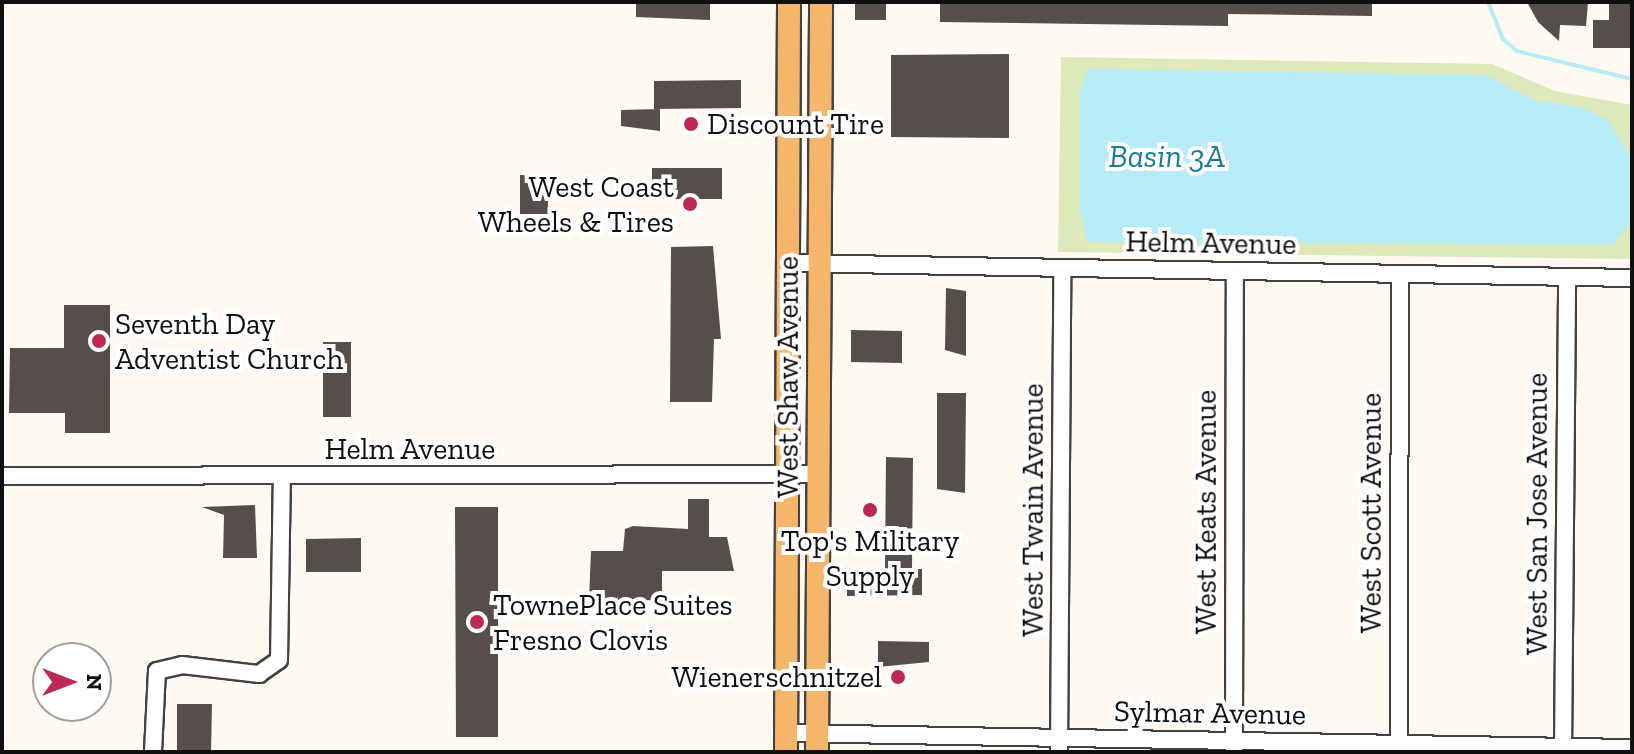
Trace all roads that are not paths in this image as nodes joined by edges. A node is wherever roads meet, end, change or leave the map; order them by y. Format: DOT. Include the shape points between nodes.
graph roads {
  1 [pos="789,2"];
  2 [pos="821,2"];
  3 [pos="789,263"];
  4 [pos="819,263"];
  5 [pos="1062,268"];
  6 [pos="1235,271"];
  7 [pos="1400,274"];
  8 [pos="1567,277"];
  9 [pos="1632,278"];
  10 [pos="817,474"];
  11 [pos="787,475"];
  12 [pos="2,476"];
  13 [pos="282,478"];
  14 [pos="786,742"];
  15 [pos="817,743"];
  16 [pos="1059,745"];
  17 [pos="1234,747"];
  18 [pos="1399,748"];
  19 [pos="1632,748"];
  20 [pos="1563,749"];
  21 [pos="153,752"];
  1 -- 3 [label="main road, West Shaw Avenue"];
  2 -- 4 [label="main road, West Shaw Avenue"];
  3 -- 4 [label="street, Helm Avenue"];
  3 -- 11 [label="main road, West Shaw Avenue"];
  4 -- 5 [label="street, Helm Avenue"];
  4 -- 10 [label="main road, West Shaw Avenue"];
  5 -- 6 [label="street, Helm Avenue"];
  5 -- 16 [label="street, West Twain Avenue"];
  6 -- 7 [label="street, Helm Avenue"];
  6 -- 17 [label="street, West Keats Avenue"];
  7 -- 8 [label="street, Helm Avenue"];
  7 -- 18 [label="street, West Scott Avenue"];
  8 -- 9 [label="street, Helm Avenue"];
  8 -- 20 [label="street, West San Jose Avenue"];
  10 -- 11 [label="street, Helm Avenue"];
  10 -- 15 [label="main road, West Shaw Avenue"];
  11 -- 13 [label="street, Helm Avenue"];
  11 -- 14 [label="main road, West Shaw Avenue"];
  12 -- 13 [label="street, Helm Avenue"];
  13 -- 21 [label="street" via="279,660 259,674 182,665 157,671"];
  14 -- 15 [label="street, Sylmar Avenue"];
  15 -- 16 [label="street, Sylmar Avenue"];
  16 -- 17 [label="street, Sylmar Avenue"];
  17 -- 18 [label="street, Sylmar Avenue"];
  18 -- 20 [label="street, Sylmar Avenue"];
  19 -- 20 [label="street, Sylmar Avenue"];
}
